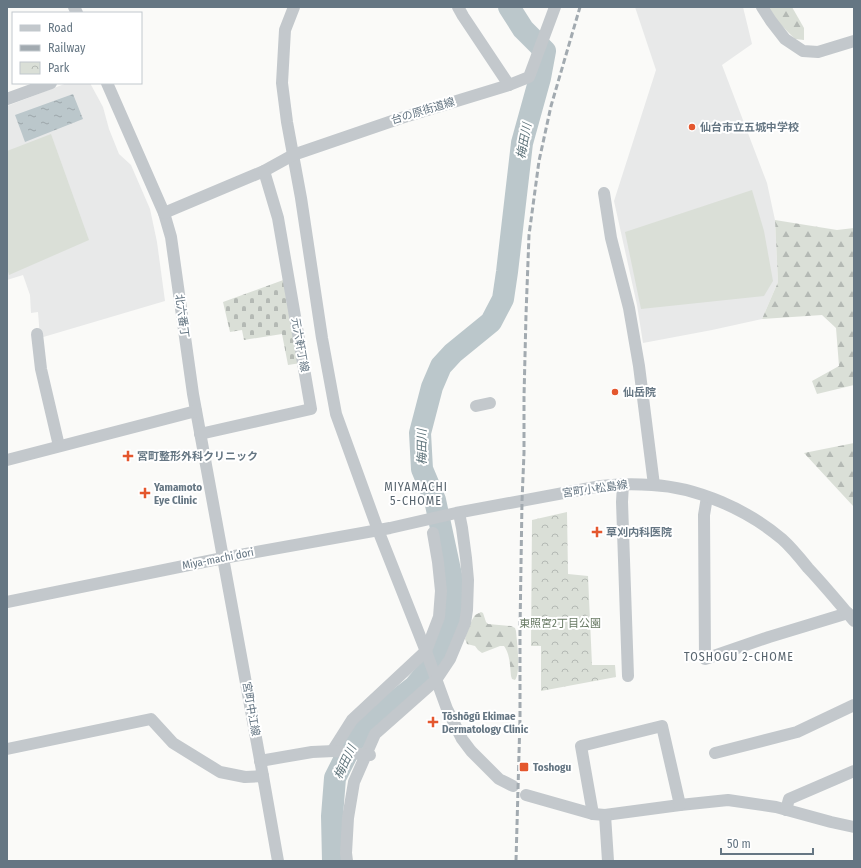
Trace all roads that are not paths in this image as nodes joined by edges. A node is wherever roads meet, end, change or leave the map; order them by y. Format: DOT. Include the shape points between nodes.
graph roads {
  1 [pos="294,7"];
  2 [pos="458,7"];
  3 [pos="555,7"];
  4 [pos="762,7"];
  5 [pos="854,41"];
  6 [pos="48,84"];
  7 [pos="108,84"];
  8 [pos="509,84"];
  9 [pos="7,99"];
  10 [pos="293,155"];
  11 [pos="264,171"];
  12 [pos="604,193"];
  13 [pos="164,213"];
  14 [pos="37,334"];
  15 [pos="490,403"];
  16 [pos="476,406"];
  17 [pos="196,411"];
  18 [pos="200,434"];
  19 [pos="59,446"];
  20 [pos="7,460"];
  21 [pos="623,484"];
  22 [pos="654,485"];
  23 [pos="707,497"];
  24 [pos="458,513"];
  25 [pos="430,519"];
  26 [pos="378,530"];
  27 [pos="433,533"];
  28 [pos="223,558"];
  29 [pos="7,602"];
  30 [pos="851,617"];
  31 [pos="426,652"];
  32 [pos="628,676"];
  33 [pos="436,679"];
  34 [pos="854,705"];
  35 [pos="7,749"];
  36 [pos="334,751"];
  37 [pos="715,753"];
  38 [pos="370,755"];
  39 [pos="260,761"];
  40 [pos="854,771"];
  41 [pos="263,776"];
  42 [pos="513,786"];
  43 [pos="526,795"];
  44 [pos="680,805"];
  45 [pos="786,810"];
  46 [pos="599,815"];
  47 [pos="854,827"];
  48 [pos="278,861"];
  49 [pos="347,861"];
  50 [pos="608,861"];
  1 -- 10 [label="street" via="285,30 282,83"];
  2 -- 8 [label="street"];
  3 -- 8 [label="street, 台の原街道線" via="529,77"];
  4 -- 5 [label="street" via="785,39 803,51 818,52"];
  6 -- 9 [label="street"];
  7 -- 13 [label="street, 北六番丁"];
  8 -- 10 [label="street, 台の原街道線"];
  10 -- 11 [label="street, 台の原街道線"];
  10 -- 26 [label="street" via="336,414"];
  11 -- 13 [label="street, 台の原街道線"];
  11 -- 18 [label="street, 元六軒丁線" via="278,218 311,409"];
  12 -- 22 [label="street" via="611,238 629,308 639,366"];
  13 -- 17 [label="street, 北六番丁" via="171,237"];
  14 -- 19 [label="street" via="41,369"];
  15 -- 16 [label="street"];
  17 -- 18 [label="street, 北六番丁"];
  17 -- 19 [label="street"];
  18 -- 28 [label="street, 北六番丁"];
  19 -- 20 [label="street"];
  21 -- 22 [label="street, 宮町小松島線"];
  21 -- 24 [label="street, 宮町小松島線"];
  21 -- 32 [label="street"];
  22 -- 23 [label="street, 宮町小松島線" via="677,488"];
  23 -- 30 [label="street, 宮町小松島線" via="744,513 778,536"];
  23 -- 30 [label="street" via="704,515 705,659 769,637"];
  24 -- 25 [label="street, 宮町小松島線"];
  24 -- 33 [label="street" via="466,558 467,610 465,623 455,647 444,670"];
  25 -- 26 [label="street, Miya-machi dori"];
  26 -- 28 [label="street, Miya-machi dori"];
  26 -- 31 [label="street"];
  27 -- 31 [label="street" via="441,591 439,617"];
  28 -- 29 [label="street, Miya-machi dori"];
  28 -- 39 [label="street, 宮町中江線"];
  31 -- 33 [label="street"];
  31 -- 36 [label="street" via="352,720"];
  33 -- 42 [label="street" via="447,709 466,745 499,779"];
  33 -- 49 [label="street" via="375,734 354,782 348,818"];
  34 -- 37 [label="street" via="797,732"];
  35 -- 41 [label="street" via="151,719 173,743 220,772 245,777"];
  36 -- 38 [label="street, bridge"];
  36 -- 39 [label="street"];
  39 -- 41 [label="street, 宮町中江線"];
  40 -- 45 [label="street" via="788,799"];
  41 -- 48 [label="street, 宮町中江線"];
  43 -- 46 [label="street"];
  44 -- 45 [label="street" via="728,800"];
  44 -- 46 [label="street"];
  44 -- 46 [label="street" via="662,726 581,745"];
  45 -- 47 [label="street"];
  46 -- 50 [label="street"];
}
